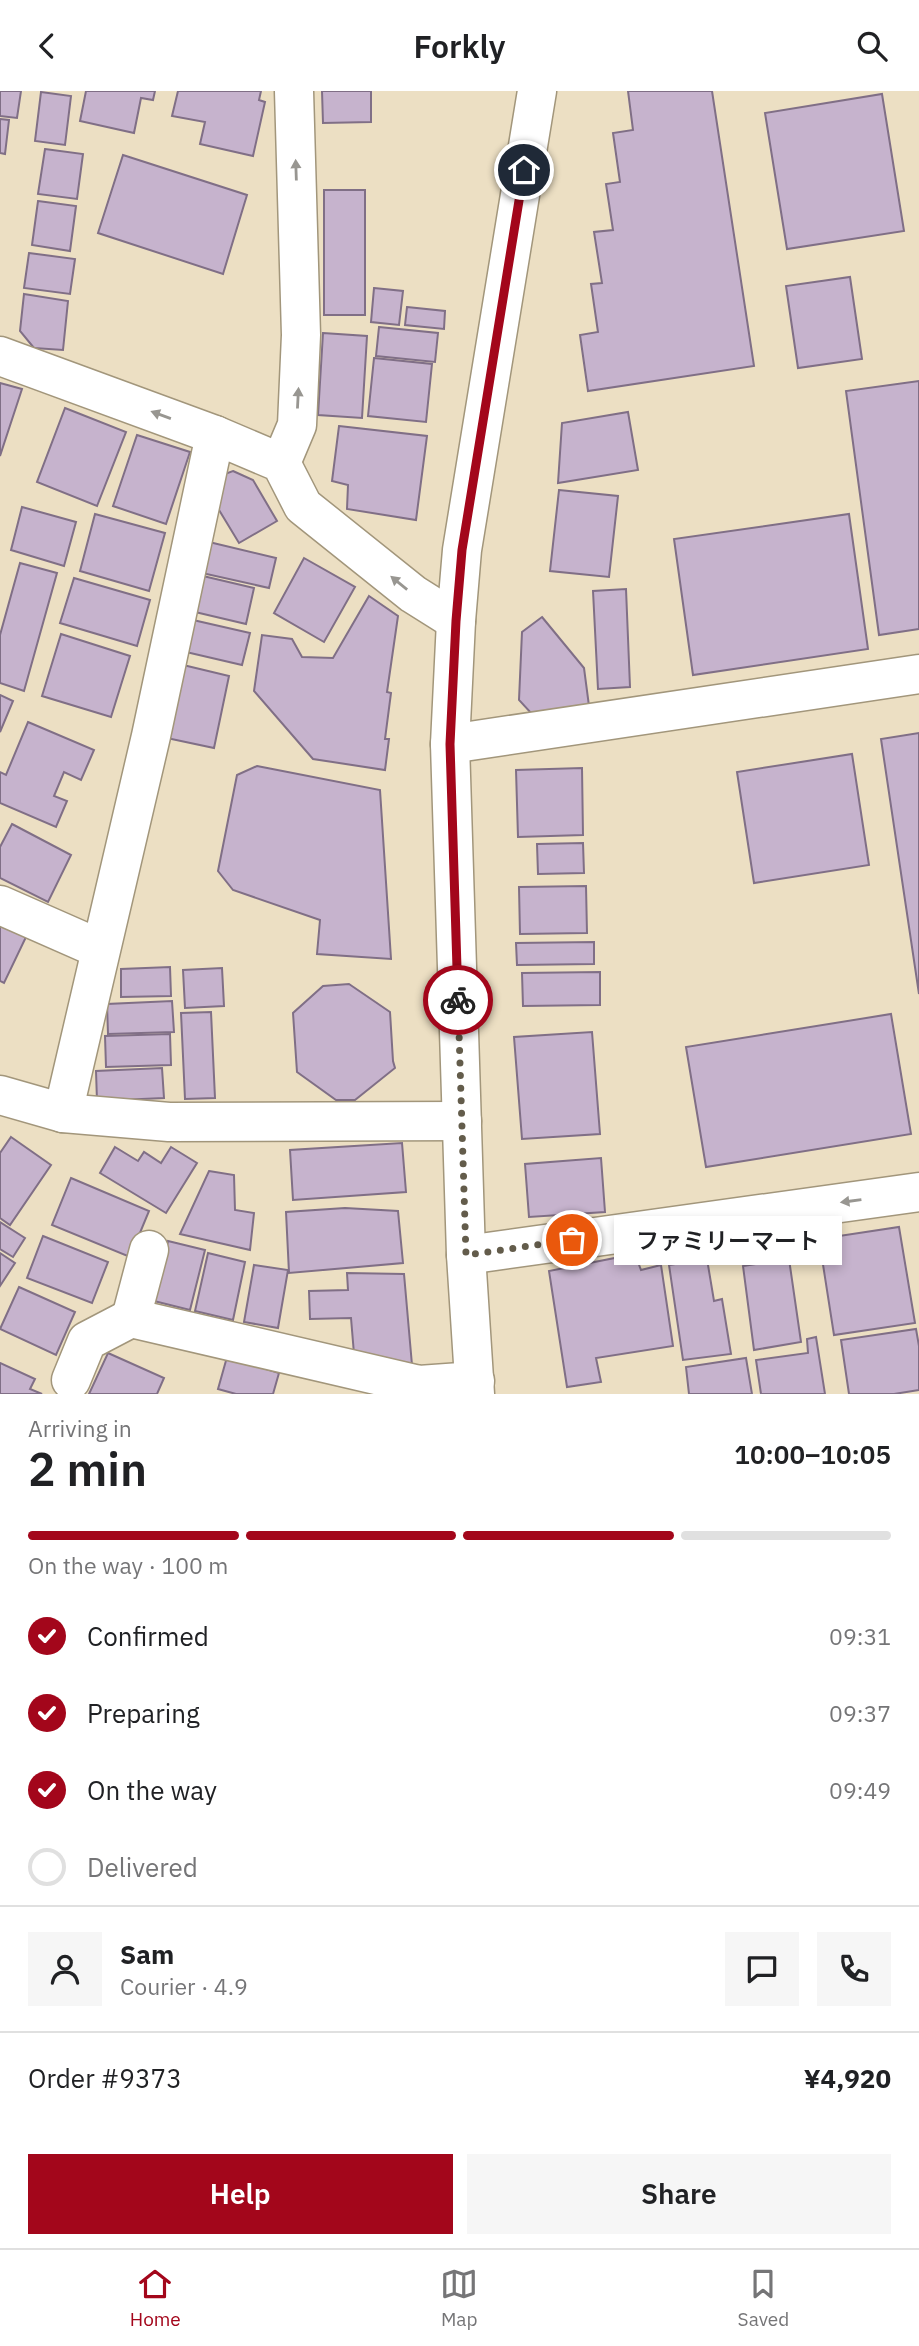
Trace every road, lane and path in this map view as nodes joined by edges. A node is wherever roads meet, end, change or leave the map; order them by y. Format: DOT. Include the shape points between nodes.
graph roads {
  1 [pos="294,91"];
  2 [pos="537,91"];
  3 [pos="0,356"];
  4 [pos="215,435"];
  5 [pos="281,463"];
  6 [pos="456,621"];
  7 [pos="919,674"];
  8 [pos="450,744"];
  9 [pos="0,905"];
  10 [pos="100,949"];
  11 [pos="0,1095"];
  12 [pos="63,1113"];
  13 [pos="462,1121"];
  14 [pos="919,1192"];
  15 [pos="149,1250"];
  16 [pos="466,1255"];
  17 [pos="131,1318"];
  18 [pos="71,1380"];
  19 [pos="475,1388"];
  5 -- 1 [label="street, one-way" via="297,425 302,335"];
  2 -- 6 [label="street" via="462,550"];
  4 -- 3 [label="street, one-way"];
  4 -- 5 [label="street"];
  4 -- 10 [label="street"];
  6 -- 5 [label="street, one-way" via="413,594 303,506"];
  6 -- 8 [label="street"];
  7 -- 8 [label="street"];
  8 -- 13 [label="street"];
  9 -- 10 [label="street"];
  10 -- 12 [label="street"];
  11 -- 12 [label="street"];
  12 -- 13 [label="street" via="169,1122"];
  13 -- 16 [label="street"];
  14 -- 16 [label="street, one-way"];
  15 -- 17 [label="street"];
  16 -- 19 [label="street"];
  17 -- 18 [label="street" via="87,1341"];
  17 -- 19 [label="street" via="419,1385"];
}
